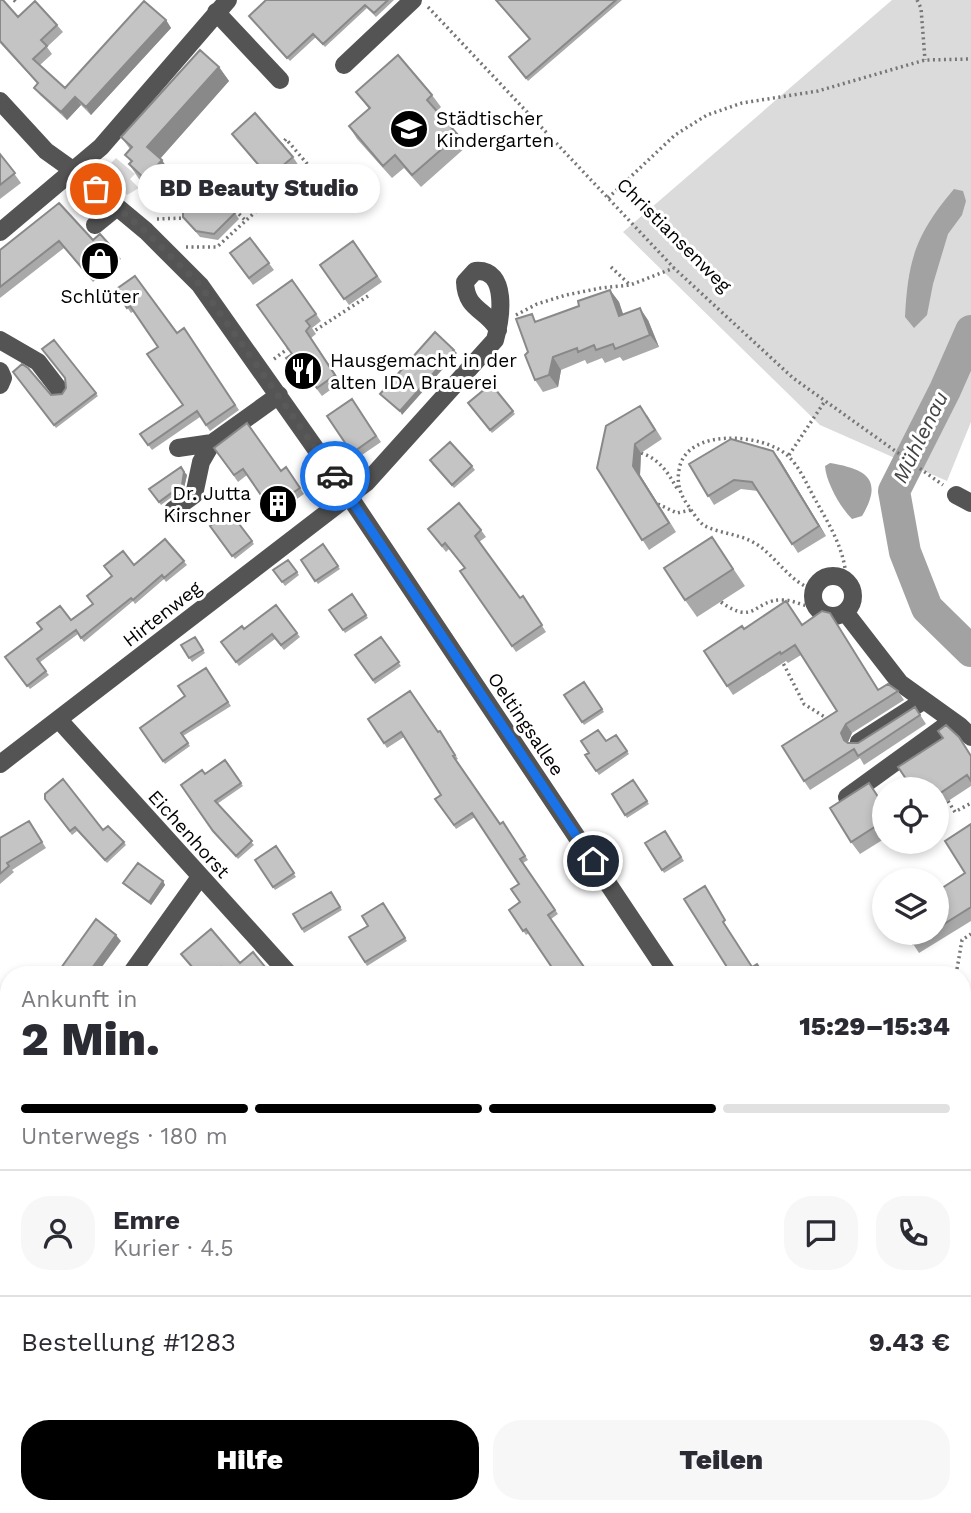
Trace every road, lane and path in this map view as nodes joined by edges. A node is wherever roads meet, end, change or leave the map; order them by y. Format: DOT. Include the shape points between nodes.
graph roads {
  1 [pos="917,0"];
  2 [pos="421,2"];
  3 [pos="222,6"];
  4 [pos="971,59"];
  5 [pos="925,60"];
  6 [pos="344,65"];
  7 [pos="280,79"];
  8 [pos="0,101"];
  9 [pos="281,145"];
  10 [pos="74,171"];
  11 [pos="257,195"];
  12 [pos="608,198"];
  13 [pos="265,203"];
  14 [pos="224,204"];
  15 [pos="117,207"];
  16 [pos="187,218"];
  17 [pos="157,219"];
  18 [pos="245,220"];
  19 [pos="95,225"];
  20 [pos="0,232"];
  21 [pos="174,259"];
  22 [pos="611,267"];
  23 [pos="674,268"];
  24 [pos="630,285"];
  25 [pos="601,288"];
  26 [pos="368,296"];
  27 [pos="604,297"];
  28 [pos="498,328"];
  29 [pos="302,339"];
  30 [pos="0,340"];
  31 [pos="291,346"];
  32 [pos="260,368"];
  33 [pos="0,371"];
  34 [pos="0,385"];
  35 [pos="58,388"];
  36 [pos="279,395"];
  37 [pos="825,401"];
  38 [pos="212,443"];
  39 [pos="178,448"];
  40 [pos="641,453"];
  41 [pos="788,456"];
  42 [pos="811,493"];
  43 [pos="682,494"];
  44 [pos="349,496"];
  45 [pos="803,498"];
  46 [pos="964,499"];
  47 [pos="658,504"];
  48 [pos="173,510"];
  49 [pos="691,510"];
  50 [pos="846,581"];
  51 [pos="815,598"];
  52 [pos="721,602"];
  53 [pos="845,612"];
  54 [pos="779,655"];
  55 [pos="923,701"];
  56 [pos="59,720"];
  57 [pos="952,721"];
  58 [pos="833,723"];
  59 [pos="971,737"];
  60 [pos="859,742"];
  61 [pos="0,764"];
  62 [pos="847,797"];
  63 [pos="949,803"];
  64 [pos="971,803"];
  65 [pos="200,877"];
  66 [pos="971,934"];
  67 [pos="136,966"];
  68 [pos="282,966"];
  69 [pos="663,966"];
  70 [pos="958,966"];
  1 -- 5 [label="path"];
  2 -- 6 [label="street"];
  2 -- 12 [label="path, Christiansenweg"];
  3 -- 7 [label="street"];
  3 -- 10 [label="street"];
  4 -- 5 [label="path"];
  5 -- 12 [label="path" via="818,91 742,103 707,115 675,135"];
  8 -- 10 [label="street, Oeltingsallee" via="46,151"];
  9 -- 13 [label="path" via="286,139 309,166"];
  10 -- 15 [label="street, Oeltingsallee"];
  10 -- 20 [label="street"];
  11 -- 13 [label="path"];
  12 -- 23 [label="path, Christiansenweg"];
  13 -- 18 [label="path"];
  14 -- 18 [label="path" via="226,201"];
  15 -- 19 [label="street"];
  15 -- 21 [label="street, Oeltingsallee"];
  16 -- 17 [label="path"];
  18 -- 21 [label="path" via="217,247 186,247"];
  21 -- 32 [label="street, Oeltingsallee" via="200,285"];
  22 -- 24 [label="path"];
  23 -- 24 [label="path"];
  23 -- 37 [label="path, Christiansenweg" via="793,378"];
  24 -- 25 [label="path"];
  25 -- 27 [label="path"];
  25 -- 28 [label="path" via="537,304"];
  26 -- 29 [label="path"];
  28 -- 44 [label="street" via="495,340 367,482"];
  30 -- 35 [label="street" via="38,362"];
  31 -- 32 [label="path"];
  32 -- 36 [label="street, Oeltingsallee"];
  33 -- 34 [label="street"];
  36 -- 38 [label="street"];
  36 -- 44 [label="street, Oeltingsallee"];
  37 -- 41 [label="path"];
  37 -- 46 [label="path, Christiansenweg"];
  38 -- 39 [label="street"];
  38 -- 48 [label="street" via="201,462 194,495"];
  40 -- 43 [label="path" via="664,467"];
  41 -- 42 [label="path"];
  41 -- 43 [label="path" via="772,446 740,439 704,442 688,450 680,463 677,480"];
  42 -- 45 [label="path"];
  42 -- 50 [label="path" via="838,541"];
  43 -- 49 [label="path"];
  44 -- 56 [label="street, Hirtenweg"];
  44 -- 69 [label="street, Oeltingsallee"];
  47 -- 49 [label="path" via="677,513"];
  49 -- 51 [label="path" via="704,525 759,546"];
  50 -- 51 [label="street" via="837,576 824,578"];
  50 -- 53 [label="street" via="853,594"];
  51 -- 52 [label="path" via="810,607 774,600 746,614"];
  51 -- 53 [label="street" via="820,611 833,616"];
  53 -- 55 [label="street" via="888,670"];
  54 -- 58 [label="path" via="804,704"];
  55 -- 57 [label="street"];
  55 -- 60 [label="street"];
  56 -- 61 [label="street, Hirtenweg"];
  56 -- 65 [label="street, Eichenhorst"];
  57 -- 59 [label="street"];
  57 -- 62 [label="street"];
  63 -- 64 [label="path" via="955,812"];
  65 -- 67 [label="street"];
  65 -- 68 [label="street, Eichenhorst"];
  66 -- 70 [label="path" via="962,940"];
}
